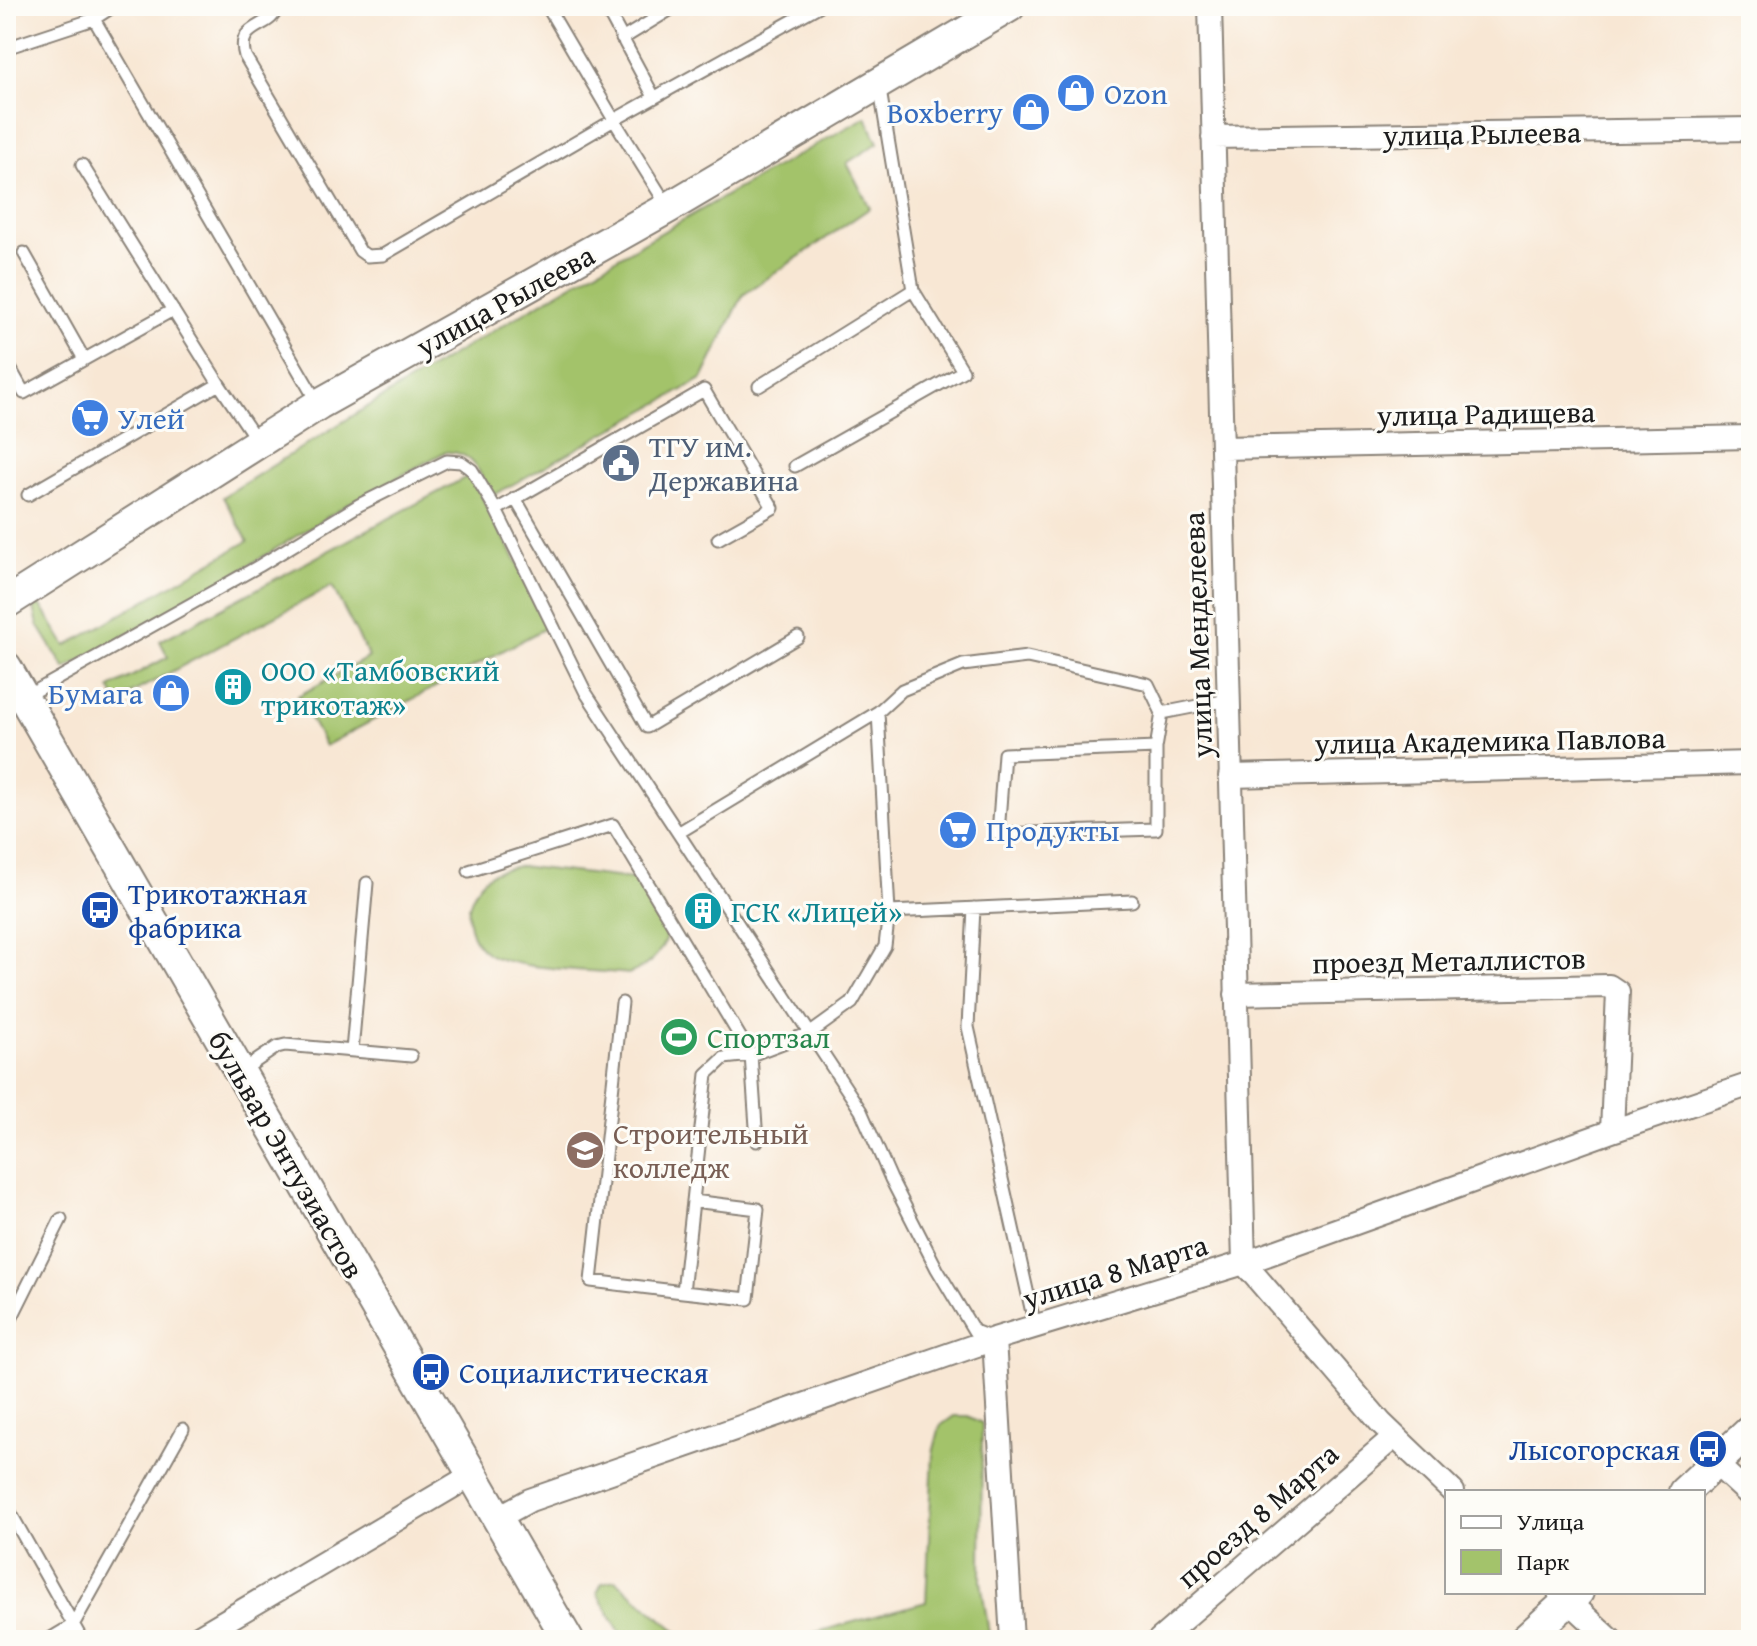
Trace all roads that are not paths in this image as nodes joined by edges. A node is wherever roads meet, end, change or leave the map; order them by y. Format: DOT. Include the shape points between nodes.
graph roads {
  1 [pos="114,6"];
  2 [pos="278,6"];
  3 [pos="547,6"];
  4 [pos="605,6"];
  5 [pos="676,6"];
  6 [pos="819,6"];
  7 [pos="1010,6"];
  8 [pos="1210,6"];
  9 [pos="94,19"];
  10 [pos="6,32"];
  11 [pos="622,39"];
  12 [pos="10,46"];
  13 [pos="879,84"];
  14 [pos="654,97"];
  15 [pos="614,120"];
  16 [pos="1751,129"];
  17 [pos="1213,137"];
  18 [pos="82,165"];
  19 [pos="668,208"];
  20 [pos="24,253"];
  21 [pos="913,290"];
  22 [pos="173,310"];
  23 [pos="84,359"];
  24 [pos="6,361"];
  25 [pos="219,384"];
  26 [pos="759,386"];
  27 [pos="319,404"];
  28 [pos="1751,437"];
  29 [pos="258,443"];
  30 [pos="1222,448"];
  31 [pos="795,466"];
  32 [pos="28,495"];
  33 [pos="515,498"];
  34 [pos="496,510"];
  35 [pos="718,539"];
  36 [pos="6,603"];
  37 [pos="798,637"];
  38 [pos="6,667"];
  39 [pos="24,698"];
  40 [pos="1228,700"];
  41 [pos="878,712"];
  42 [pos="1162,713"];
  43 [pos="1156,748"];
  44 [pos="1751,763"];
  45 [pos="1230,776"];
  46 [pos="678,833"];
  47 [pos="469,871"];
  48 [pos="367,883"];
  49 [pos="1132,901"];
  50 [pos="974,908"];
  51 [pos="889,912"];
  52 [pos="1236,994"];
  53 [pos="622,1003"];
  54 [pos="812,1032"];
  55 [pos="352,1051"];
  56 [pos="751,1055"];
  57 [pos="411,1056"];
  58 [pos="240,1073"];
  59 [pos="1751,1084"];
  60 [pos="1612,1131"];
  61 [pos="757,1141"];
  62 [pos="693,1201"];
  63 [pos="61,1219"];
  64 [pos="1244,1263"];
  65 [pos="683,1292"];
  66 [pos="1035,1326"];
  67 [pos="6,1329"];
  68 [pos="994,1339"];
  69 [pos="183,1429"];
  70 [pos="1751,1430"];
  71 [pos="1394,1437"];
  72 [pos="1715,1463"];
  73 [pos="472,1475"];
  74 [pos="1451,1490"];
  75 [pos="1686,1490"];
  76 [pos="1751,1496"];
  77 [pos="6,1505"];
  78 [pos="497,1518"];
  79 [pos="1568,1595"];
  80 [pos="73,1625"];
  81 [pos="48,1640"];
  82 [pos="82,1640"];
  83 [pos="193,1640"];
  84 [pos="568,1640"];
  85 [pos="1012,1640"];
  86 [pos="1159,1640"];
  87 [pos="1525,1640"];
  88 [pos="1611,1640"];
  1 -- 9 [label="lane"];
  2 -- 15 [label="lane" via="276,13 245,34 245,56 367,256 383,255"];
  3 -- 15 [label="lane"];
  4 -- 11 [label="lane"];
  5 -- 11 [label="lane"];
  6 -- 14 [label="lane"];
  7 -- 13 [label="main road, улица Рылеева" via="976,21"];
  8 -- 17 [label="street, улица Менделеева"];
  9 -- 12 [label="lane"];
  9 -- 27 [label="lane"];
  10 -- 12 [label="lane"];
  11 -- 14 [label="lane"];
  13 -- 19 [label="main road, улица Рылеева"];
  13 -- 21 [label="lane"];
  14 -- 15 [label="lane"];
  15 -- 19 [label="lane"];
  16 -- 17 [label="street, улица Рылеева"];
  17 -- 30 [label="street, улица Менделеева"];
  18 -- 22 [label="lane"];
  19 -- 27 [label="main road, улица Рылеева"];
  20 -- 23 [label="lane"];
  21 -- 26 [label="lane"];
  21 -- 31 [label="lane" via="963,371"];
  22 -- 23 [label="lane"];
  22 -- 25 [label="lane"];
  23 -- 24 [label="lane" via="24,393"];
  25 -- 29 [label="lane"];
  25 -- 32 [label="lane"];
  27 -- 29 [label="main road, улица Рылеева"];
  28 -- 30 [label="street, улица Радищева"];
  29 -- 36 [label="main road, улица Рылеева"];
  30 -- 40 [label="street, улица Менделеева"];
  33 -- 34 [label="lane"];
  33 -- 35 [label="lane" via="704,390 773,508"];
  33 -- 37 [label="lane" via="647,727"];
  34 -- 39 [label="lane" via="472,470 447,461 359,505"];
  34 -- 46 [label="lane" via="586,693"];
  38 -- 39 [label="main road, бульвар Энтузиастов"];
  39 -- 58 [label="main road, бульвар Энтузиастов"];
  40 -- 42 [label="lane"];
  40 -- 45 [label="street, улица Менделеева"];
  41 -- 42 [label="lane" via="902,690 963,665 1027,657 1148,684"];
  41 -- 46 [label="lane"];
  41 -- 51 [label="lane"];
  42 -- 43 [label="lane"];
  43 -- 43 [label="lane" via="1156,829 998,834 1004,754"];
  44 -- 45 [label="street, улица Академика Павлова"];
  45 -- 52 [label="street, улица Менделеева"];
  46 -- 54 [label="lane"];
  47 -- 56 [label="lane" via="613,825"];
  48 -- 55 [label="lane"];
  49 -- 50 [label="lane"];
  50 -- 51 [label="lane"];
  50 -- 66 [label="lane" via="968,1027"];
  51 -- 54 [label="lane" via="885,946 852,1003"];
  52 -- 60 [label="street, проезд Металлистов" via="1609,986 1618,992"];
  52 -- 64 [label="street, улица Менделеева"];
  53 -- 65 [label="lane" via="591,1281"];
  54 -- 56 [label="lane"];
  54 -- 68 [label="lane" via="861,1111 904,1205 974,1331"];
  55 -- 57 [label="lane"];
  55 -- 58 [label="lane" via="282,1045"];
  56 -- 61 [label="lane"];
  56 -- 62 [label="lane" via="724,1058 707,1074"];
  58 -- 73 [label="main road, бульвар Энтузиастов"];
  59 -- 60 [label="street, улица 8 Марта"];
  60 -- 64 [label="street, улица 8 Марта"];
  62 -- 65 [label="lane"];
  62 -- 65 [label="lane" via="758,1209 748,1299"];
  63 -- 67 [label="lane"];
  64 -- 66 [label="street, улица 8 Марта"];
  64 -- 71 [label="street"];
  66 -- 68 [label="street, улица 8 Марта"];
  68 -- 78 [label="street, улица 8 Марта" via="530,1500"];
  68 -- 85 [label="street"];
  69 -- 80 [label="lane"];
  70 -- 72 [label="main road"];
  71 -- 74 [label="street"];
  71 -- 86 [label="street, проезд 8 Марта"];
  72 -- 75 [label="main road"];
  72 -- 76 [label="street"];
  73 -- 78 [label="main road, бульвар Энтузиастов"];
  73 -- 83 [label="street"];
  77 -- 80 [label="lane"];
  78 -- 84 [label="main road, бульвар Энтузиастов"];
  79 -- 87 [label="main road"];
  79 -- 88 [label="street"];
  80 -- 81 [label="lane"];
  80 -- 82 [label="lane"];
}
